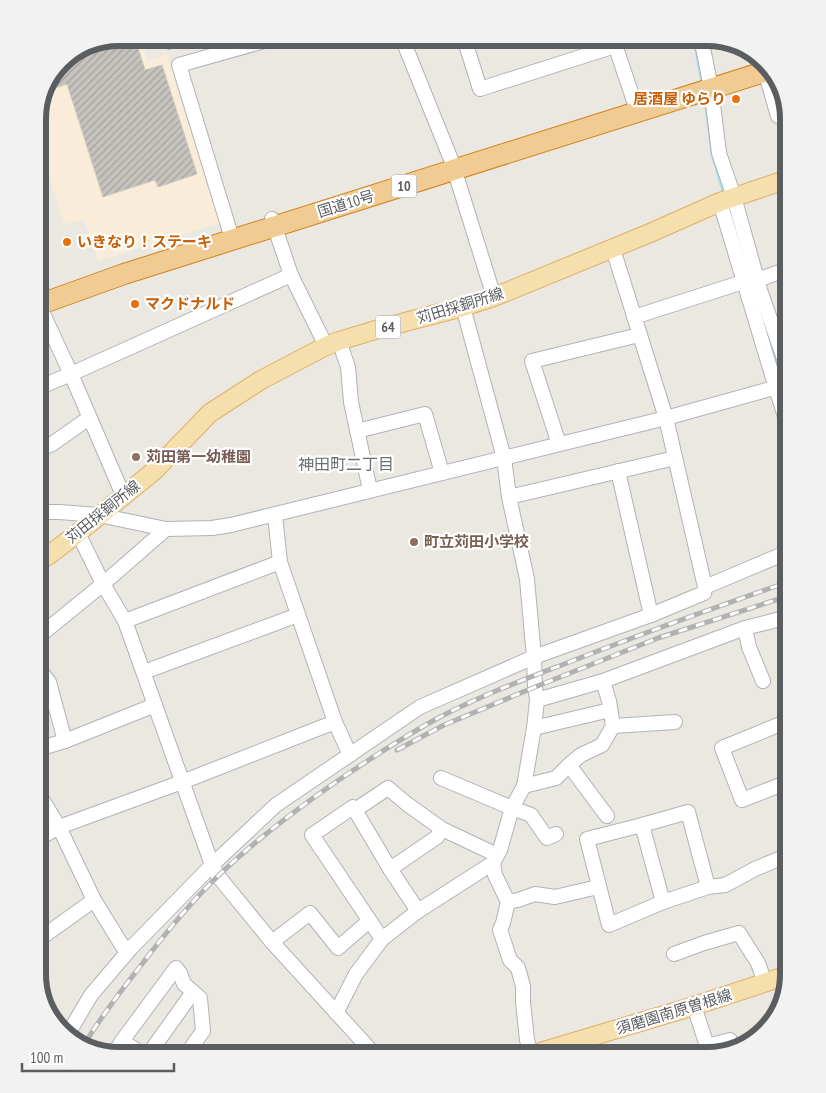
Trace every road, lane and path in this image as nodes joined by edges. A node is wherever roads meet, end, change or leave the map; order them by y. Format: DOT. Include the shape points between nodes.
graph roads {
  1 [pos="245,46"];
  2 [pos="405,46"];
  3 [pos="467,46"];
  4 [pos="603,46"];
  5 [pos="615,46"];
  6 [pos="703,46"];
  7 [pos="759,69"];
  8 [pos="769,82"];
  9 [pos="710,84"];
  10 [pos="635,104"];
  11 [pos="779,116"];
  12 [pos="454,166"];
  13 [pos="780,183"];
  14 [pos="727,200"];
  15 [pos="274,222"];
  16 [pos="230,232"];
  17 [pos="613,249"];
  18 [pos="780,272"];
  19 [pos="291,276"];
  20 [pos="757,280"];
  21 [pos="743,282"];
  22 [pos="494,297"];
  23 [pos="46,299"];
  24 [pos="46,299"];
  25 [pos="463,307"];
  26 [pos="634,317"];
  27 [pos="46,319"];
  28 [pos="640,335"];
  29 [pos="333,344"];
  30 [pos="780,347"];
  31 [pos="71,374"];
  32 [pos="780,381"];
  33 [pos="46,385"];
  34 [pos="780,387"];
  35 [pos="89,418"];
  36 [pos="666,418"];
  37 [pos="357,431"];
  38 [pos="559,444"];
  39 [pos="46,447"];
  40 [pos="504,458"];
  41 [pos="675,458"];
  42 [pos="618,471"];
  43 [pos="442,473"];
  44 [pos="370,490"];
  45 [pos="123,495"];
  46 [pos="509,497"];
  47 [pos="46,512"];
  48 [pos="99,515"];
  49 [pos="274,515"];
  50 [pos="166,528"];
  51 [pos="78,533"];
  52 [pos="780,555"];
  53 [pos="46,557"];
  54 [pos="280,562"];
  55 [pos="103,584"];
  56 [pos="704,586"];
  57 [pos="298,615"];
  58 [pos="651,615"];
  59 [pos="780,618"];
  60 [pos="125,620"];
  61 [pos="745,628"];
  62 [pos="46,630"];
  63 [pos="534,657"];
  64 [pos="144,672"];
  65 [pos="46,679"];
  66 [pos="603,681"];
  67 [pos="764,681"];
  68 [pos="538,700"];
  69 [pos="154,705"];
  70 [pos="610,710"];
  71 [pos="335,722"];
  72 [pos="675,722"];
  73 [pos="780,724"];
  74 [pos="613,726"];
  75 [pos="534,728"];
  76 [pos="65,741"];
  77 [pos="46,747"];
  78 [pos="350,755"];
  79 [pos="569,764"];
  80 [pos="441,778"];
  81 [pos="182,782"];
  82 [pos="780,785"];
  83 [pos="524,786"];
  84 [pos="46,806"];
  85 [pos="512,808"];
  86 [pos="355,810"];
  87 [pos="607,816"];
  88 [pos="642,825"];
  89 [pos="59,827"];
  90 [pos="442,829"];
  91 [pos="46,834"];
  92 [pos="556,834"];
  93 [pos="780,858"];
  94 [pos="495,859"];
  95 [pos="212,865"];
  96 [pos="390,869"];
  97 [pos="598,887"];
  98 [pos="708,887"];
  99 [pos="94,900"];
  100 [pos="508,902"];
  101 [pos="663,902"];
  102 [pos="418,911"];
  103 [pos="369,921"];
  104 [pos="46,934"];
  105 [pos="382,939"];
  106 [pos="272,942"];
  107 [pos="131,948"];
  108 [pos="674,954"];
  109 [pos="779,979"];
  110 [pos="765,983"];
  111 [pos="193,992"];
  112 [pos="694,1006"];
  113 [pos="336,1013"];
  114 [pos="71,1029"];
  115 [pos="122,1041"];
  116 [pos="731,1043"];
  117 [pos="118,1047"];
  118 [pos="132,1047"];
  119 [pos="152,1047"];
  120 [pos="192,1047"];
  121 [pos="368,1047"];
  122 [pos="528,1047"];
  123 [pos="557,1047"];
  1 -- 16 [label="street" via="179,64"];
  2 -- 12 [label="street"];
  3 -- 4 [label="street" via="480,89"];
  5 -- 10 [label="street"];
  6 -- 9 [label="street"];
  7 -- 9 [label="highway, 国道10号 / 10"];
  8 -- 11 [label="street"];
  9 -- 10 [label="highway, 国道10号 / 10"];
  9 -- 12 [label="highway, 国道10号 / 10"];
  9 -- 14 [label="street"];
  10 -- 12 [label="highway, 国道10号 / 10" via="539,133"];
  12 -- 15 [label="highway, 国道10号 / 10"];
  12 -- 22 [label="street"];
  13 -- 14 [label="main road, 苅田採銅所線 / 64"];
  14 -- 17 [label="main road, 苅田採銅所線 / 64"];
  14 -- 20 [label="street"];
  14 -- 21 [label="street"];
  15 -- 16 [label="highway, 国道10号 / 10"];
  15 -- 19 [label="street"];
  15 -- 24 [label="highway, 国道10号 / 10"];
  16 -- 23 [label="highway, 国道10号 / 10" via="128,263"];
  17 -- 22 [label="main road, 苅田採銅所線 / 64"];
  17 -- 26 [label="street"];
  18 -- 20 [label="street"];
  19 -- 29 [label="street"];
  19 -- 31 [label="street"];
  20 -- 30 [label="street"];
  21 -- 26 [label="street"];
  21 -- 32 [label="street"];
  22 -- 25 [label="main road, 苅田採銅所線 / 64"];
  25 -- 29 [label="main road, 苅田採銅所線 / 64"];
  25 -- 40 [label="street"];
  26 -- 28 [label="street"];
  27 -- 31 [label="street"];
  28 -- 36 [label="street"];
  28 -- 38 [label="street" via="532,361"];
  29 -- 37 [label="street" via="348,367"];
  29 -- 45 [label="main road, 苅田採銅所線 / 64" via="261,380 210,413 154,471"];
  31 -- 33 [label="street"];
  31 -- 35 [label="street"];
  34 -- 36 [label="street"];
  35 -- 39 [label="street"];
  35 -- 45 [label="street"];
  36 -- 38 [label="street"];
  36 -- 41 [label="street"];
  37 -- 43 [label="street" via="425,414"];
  37 -- 44 [label="street"];
  38 -- 40 [label="street"];
  40 -- 43 [label="street"];
  40 -- 46 [label="street"];
  41 -- 42 [label="street"];
  41 -- 56 [label="street"];
  42 -- 46 [label="street"];
  42 -- 58 [label="street"];
  43 -- 44 [label="street"];
  44 -- 49 [label="street"];
  45 -- 48 [label="main road, 苅田採銅所線 / 64"];
  46 -- 63 [label="street" via="527,579"];
  47 -- 48 [label="street"];
  48 -- 50 [label="street"];
  48 -- 51 [label="main road, 苅田採銅所線 / 64"];
  49 -- 50 [label="street" via="212,528"];
  49 -- 54 [label="street"];
  50 -- 55 [label="street"];
  51 -- 53 [label="main road, 苅田採銅所線 / 64"];
  51 -- 55 [label="street"];
  52 -- 56 [label="street"];
  54 -- 57 [label="street"];
  54 -- 60 [label="street"];
  55 -- 60 [label="street"];
  55 -- 62 [label="street"];
  56 -- 58 [label="street" via="704,593"];
  57 -- 64 [label="street"];
  57 -- 71 [label="street"];
  58 -- 63 [label="street"];
  59 -- 61 [label="street"];
  60 -- 64 [label="street"];
  61 -- 66 [label="street"];
  61 -- 67 [label="street"];
  63 -- 68 [label="street"];
  63 -- 78 [label="street" via="420,706"];
  64 -- 69 [label="street"];
  65 -- 76 [label="street"];
  66 -- 68 [label="street"];
  66 -- 70 [label="street"];
  68 -- 75 [label="street"];
  69 -- 76 [label="street"];
  69 -- 81 [label="street"];
  70 -- 74 [label="street"];
  70 -- 75 [label="street"];
  71 -- 78 [label="street"];
  71 -- 81 [label="street"];
  72 -- 74 [label="street"];
  73 -- 82 [label="street" via="722,748 742,800"];
  74 -- 79 [label="street" via="602,744"];
  75 -- 83 [label="street"];
  76 -- 77 [label="street"];
  78 -- 95 [label="street" via="276,806"];
  79 -- 83 [label="street" via="556,778"];
  79 -- 87 [label="street"];
  80 -- 85 [label="street"];
  81 -- 89 [label="street"];
  81 -- 95 [label="street"];
  83 -- 85 [label="street"];
  84 -- 89 [label="street"];
  85 -- 92 [label="street" via="531,815 547,838"];
  85 -- 94 [label="street"];
  86 -- 90 [label="street" via="388,788"];
  86 -- 96 [label="street"];
  86 -- 103 [label="street" via="352,807 312,835"];
  88 -- 97 [label="street" via="586,839"];
  88 -- 98 [label="street" via="688,812"];
  88 -- 101 [label="street"];
  89 -- 91 [label="street"];
  89 -- 99 [label="street"];
  90 -- 94 [label="street"];
  90 -- 96 [label="street" via="437,837"];
  93 -- 98 [label="street" via="725,886"];
  94 -- 100 [label="street" via="495,875"];
  94 -- 102 [label="street"];
  95 -- 106 [label="street" via="221,881"];
  95 -- 107 [label="street"];
  96 -- 102 [label="street"];
  97 -- 100 [label="street" via="555,897 535,894"];
  97 -- 101 [label="street" via="609,925"];
  98 -- 101 [label="street"];
  99 -- 104 [label="street"];
  99 -- 107 [label="street" via="124,947"];
  100 -- 122 [label="street" via="500,930 523,986"];
  102 -- 105 [label="street"];
  103 -- 105 [label="street"];
  103 -- 106 [label="street" via="338,948 310,913"];
  105 -- 113 [label="street" via="356,974"];
  106 -- 113 [label="street"];
  107 -- 114 [label="street" via="91,995"];
  108 -- 110 [label="street" via="739,933 758,963"];
  109 -- 110 [label="main road, 須磨園南原曽根線"];
  110 -- 112 [label="main road, 須磨園南原曽根線"];
  111 -- 115 [label="street" via="184,984 176,968"];
  111 -- 119 [label="street"];
  111 -- 120 [label="street" via="200,998 203,1031"];
  112 -- 116 [label="street" via="707,1046 730,1040"];
  112 -- 123 [label="main road, 須磨園南原曽根線"];
  113 -- 121 [label="street"];
  115 -- 117 [label="street"];
  115 -- 118 [label="street"];
}
